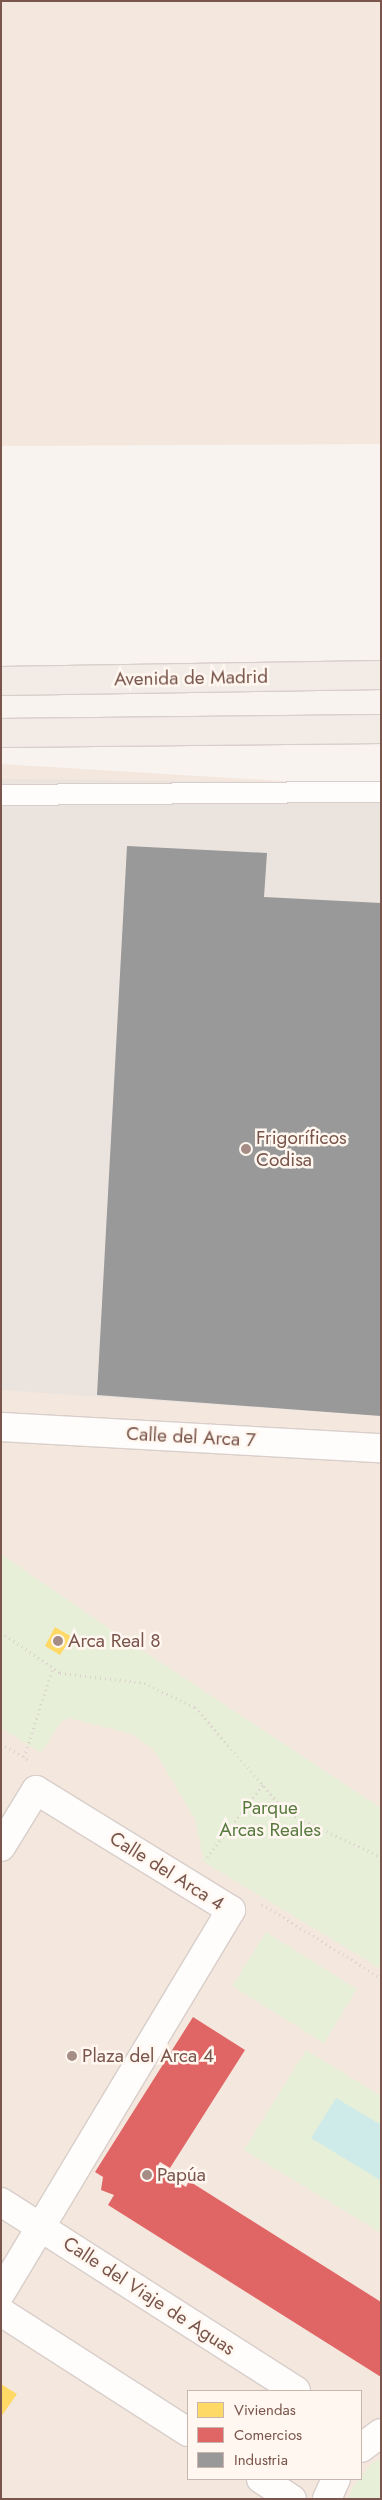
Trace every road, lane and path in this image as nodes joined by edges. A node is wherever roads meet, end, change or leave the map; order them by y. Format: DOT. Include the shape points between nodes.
graph roads {
  1 [pos="381,675"];
  2 [pos="1,681"];
  3 [pos="381,729"];
  4 [pos="1,733"];
  5 [pos="381,792"];
  6 [pos="1,795"];
  7 [pos="1,1427"];
  8 [pos="381,1448"];
  9 [pos="1,1632"];
  10 [pos="53,1668"];
  11 [pos="24,1757"];
  12 [pos="263,1784"];
  13 [pos="1,1846"];
  14 [pos="381,1857"];
  15 [pos="204,1862"];
  16 [pos="1,2202"];
  17 [pos="40,2226"];
  18 [pos="1,2293"];
  19 [pos="1,2312"];
  20 [pos="294,2390"];
  21 [pos="187,2431"];
  22 [pos="263,2480"];
  23 [pos="336,2480"];
  24 [pos="292,2499"];
  25 [pos="327,2499"];
  1 -- 2 [label="main road, Avenida de Madrid"];
  3 -- 4 [label="main road"];
  5 -- 6 [label="lane"];
  7 -- 8 [label="street, Calle del Arca 7"];
  9 -- 10 [label="path"];
  10 -- 11 [label="path"];
  10 -- 12 [label="path" via="60,1673 144,1683 195,1706"];
  12 -- 14 [label="path" via="286,1812"];
  12 -- 15 [label="path"];
  13 -- 17 [label="street, Calle del Arca 4" via="36,1790 230,1910"];
  16 -- 17 [label="street, Calle del Viaje de Aguas"];
  17 -- 18 [label="street, Calle del Arca 4"];
  17 -- 20 [label="street, Calle del Viaje de Aguas"];
  19 -- 21 [label="street"];
  22 -- 24 [label="street"];
  23 -- 25 [label="street"];
}
